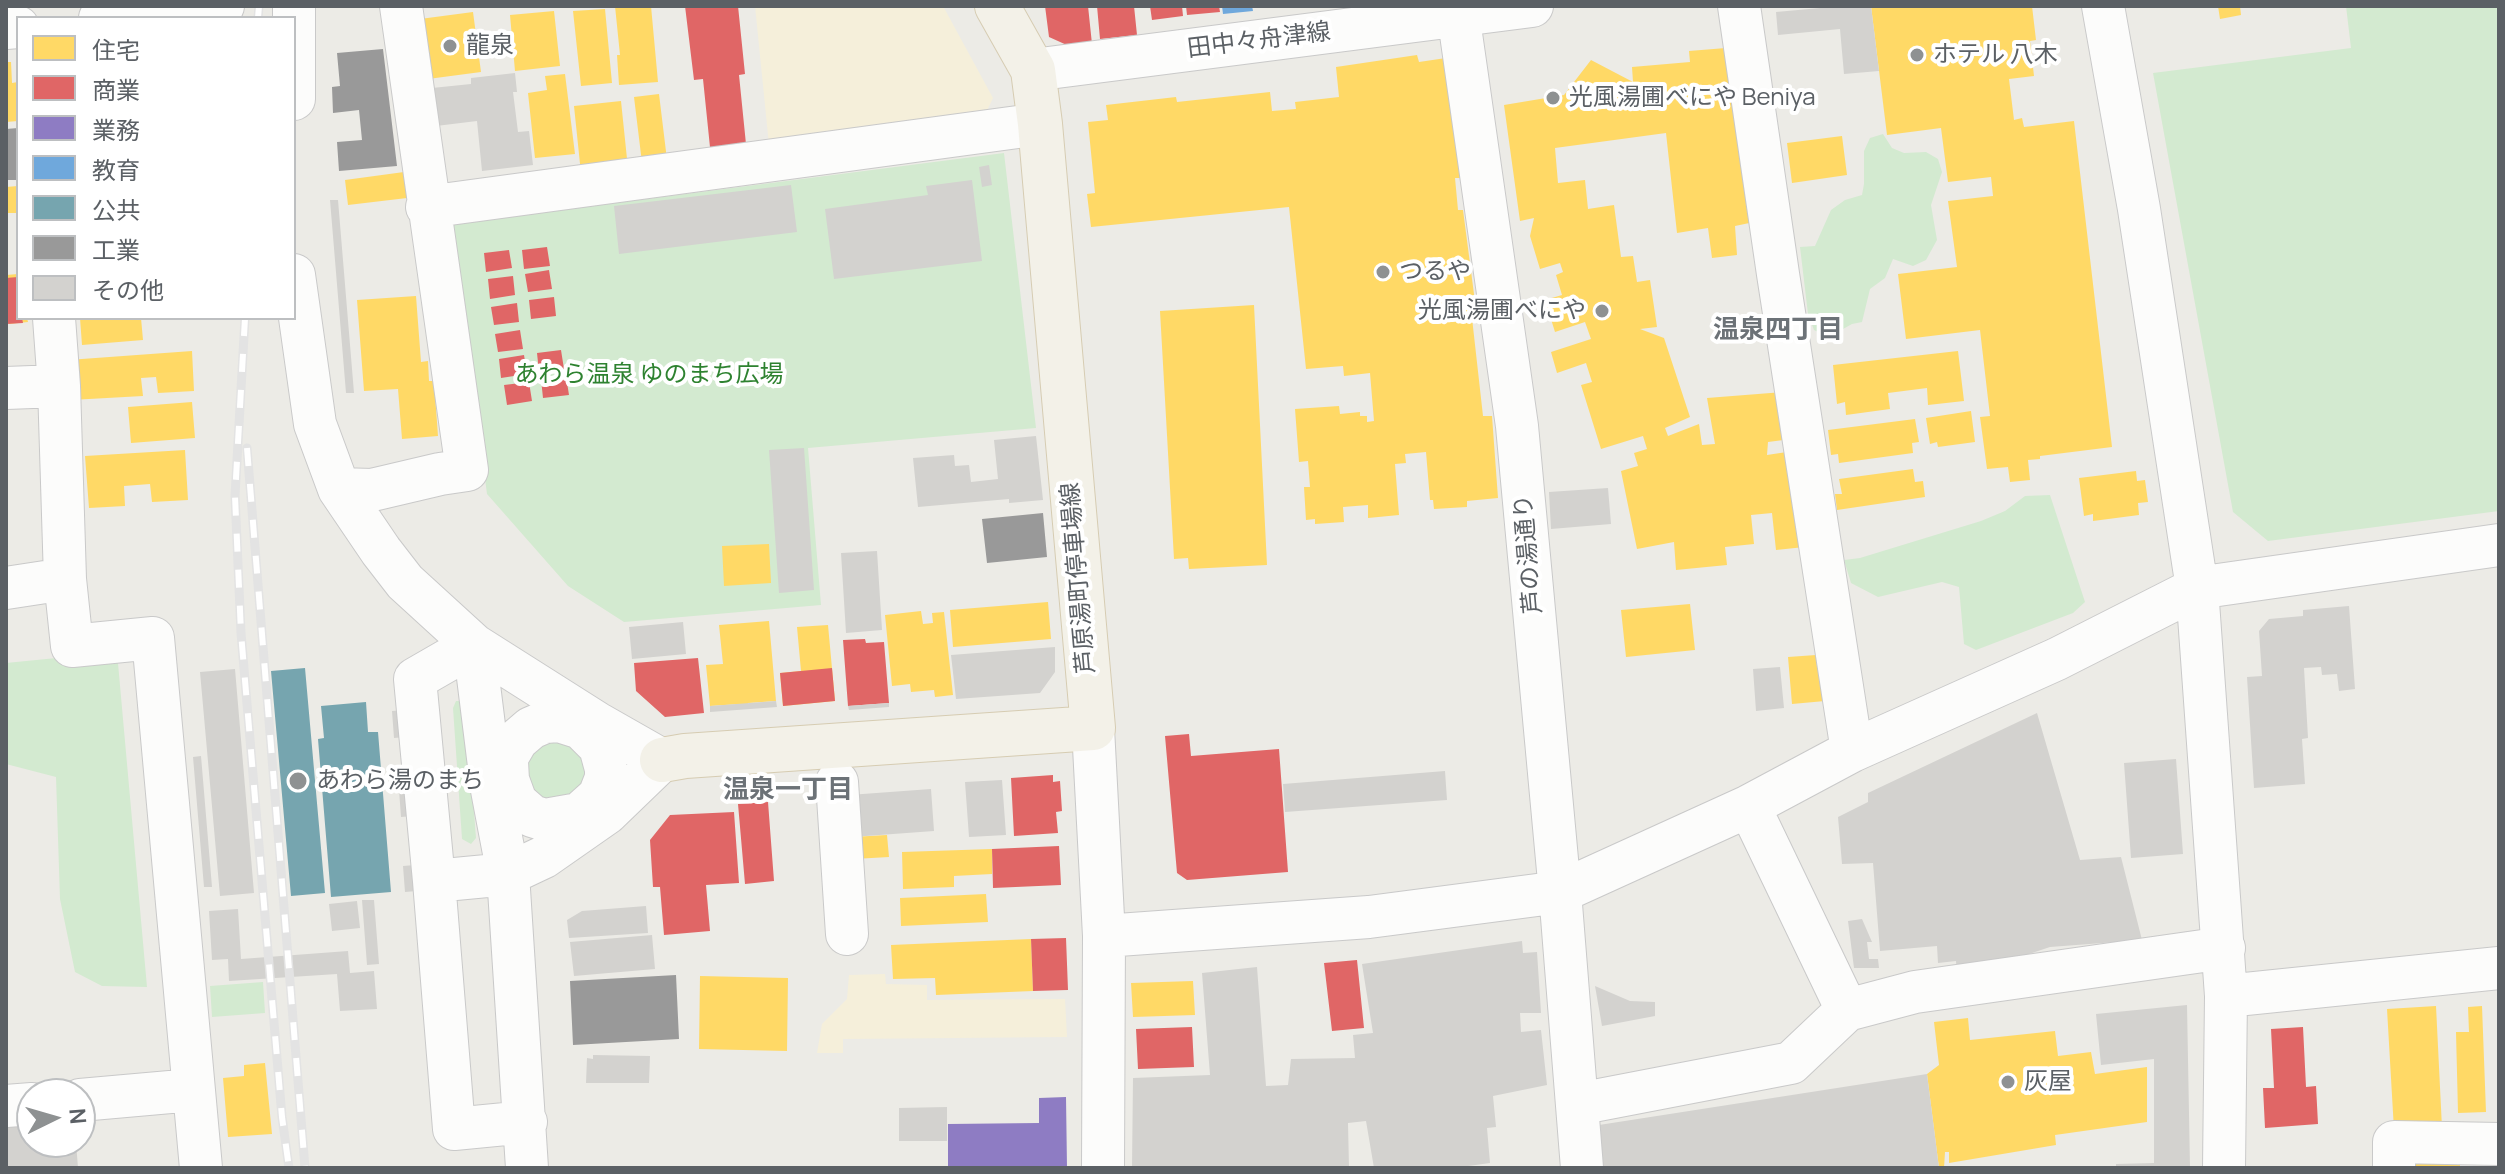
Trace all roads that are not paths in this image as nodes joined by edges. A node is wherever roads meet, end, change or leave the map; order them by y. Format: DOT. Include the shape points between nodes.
graph roads {
  1 [pos="223,6"];
  2 [pos="401,6"];
  3 [pos="997,6"];
  4 [pos="1532,6"];
  5 [pos="1739,6"];
  6 [pos="2103,6"];
  7 [pos="1458,10"];
  8 [pos="120,16"];
  9 [pos="1033,70"];
  10 [pos="1040,124"];
  11 [pos="427,207"];
  12 [pos="296,295"];
  13 [pos="54,320"];
  14 [pos="59,386"];
  15 [pos="6,388"];
  16 [pos="339,489"];
  17 [pos="2499,545"];
  18 [pos="65,579"];
  19 [pos="6,588"];
  20 [pos="2197,588"];
  21 [pos="474,645"];
  22 [pos="579,720"];
  23 [pos="1093,728"];
  24 [pos="1852,751"];
  25 [pos="662,760"];
  26 [pos="501,778"];
  27 [pos="837,782"];
  28 [pos="1749,806"];
  29 [pos="587,817"];
  30 [pos="508,874"];
  31 [pos="434,881"];
  32 [pos="1560,892"];
  33 [pos="847,934"];
  34 [pos="1104,936"];
  35 [pos="2224,948"];
  36 [pos="2499,968"];
  37 [pos="2226,996"];
  38 [pos="1847,1010"];
  39 [pos="193,1090"];
  40 [pos="96,1099"];
  41 [pos="1578,1104"];
  42 [pos="526,1122"];
  43 [pos="2499,1144"];
  44 [pos="1571,1165"];
  45 [pos="201,1168"];
  46 [pos="527,1168"];
  47 [pos="1103,1168"];
  48 [pos="2224,1168"];
  49 [pos="2394,1168"];
  1 -- 8 [label="street"];
  2 -- 11 [label="street"];
  3 -- 9 [label="main road, 芦原湯町停車場線"];
  4 -- 7 [label="street, 田中々舟津線"];
  5 -- 24 [label="street"];
  6 -- 20 [label="street"];
  7 -- 9 [label="street, 田中々舟津線"];
  7 -- 32 [label="street, 芦の湯通り" via="1517,426"];
  9 -- 10 [label="main road, 芦原湯町停車場線"];
  10 -- 11 [label="street"];
  10 -- 23 [label="main road, 芦原湯町停車場線"];
  11 -- 16 [label="street" via="467,470 372,490"];
  12 -- 16 [label="street" via="315,424"];
  13 -- 14 [label="street"];
  14 -- 15 [label="street"];
  14 -- 18 [label="street"];
  16 -- 21 [label="street" via="405,582"];
  17 -- 20 [label="street"];
  18 -- 19 [label="street"];
  18 -- 39 [label="street" via="72,646 153,638"];
  20 -- 24 [label="street" via="2057,659"];
  20 -- 35 [label="street"];
  21 -- 22 [label="street"];
  21 -- 26 [label="street"];
  21 -- 31 [label="street" via="415,679"];
  22 -- 25 [label="street"];
  22 -- 26 [label="street" via="531,728 517,740"];
  22 -- 29 [label="street" via="600,747 606,769"];
  23 -- 25 [label="main road"];
  23 -- 34 [label="street"];
  24 -- 28 [label="street"];
  25 -- 29 [label="street"];
  26 -- 29 [label="street" via="532,816"];
  26 -- 30 [label="street"];
  27 -- 33 [label="street"];
  28 -- 32 [label="street"];
  28 -- 38 [label="street"];
  29 -- 30 [label="street" via="544,857"];
  30 -- 31 [label="street"];
  30 -- 42 [label="street"];
  31 -- 42 [label="street" via="454,1129"];
  32 -- 34 [label="street" via="1369,917"];
  32 -- 41 [label="street, 芦の湯通り"];
  34 -- 47 [label="street"];
  35 -- 37 [label="street"];
  35 -- 38 [label="street" via="1915,992"];
  36 -- 37 [label="street"];
  37 -- 48 [label="street"];
  38 -- 41 [label="street" via="1791,1063"];
  39 -- 40 [label="street"];
  39 -- 45 [label="street"];
  41 -- 44 [label="street, 芦の湯通り"];
  42 -- 46 [label="street"];
  43 -- 49 [label="street" via="2394,1142"];
}
